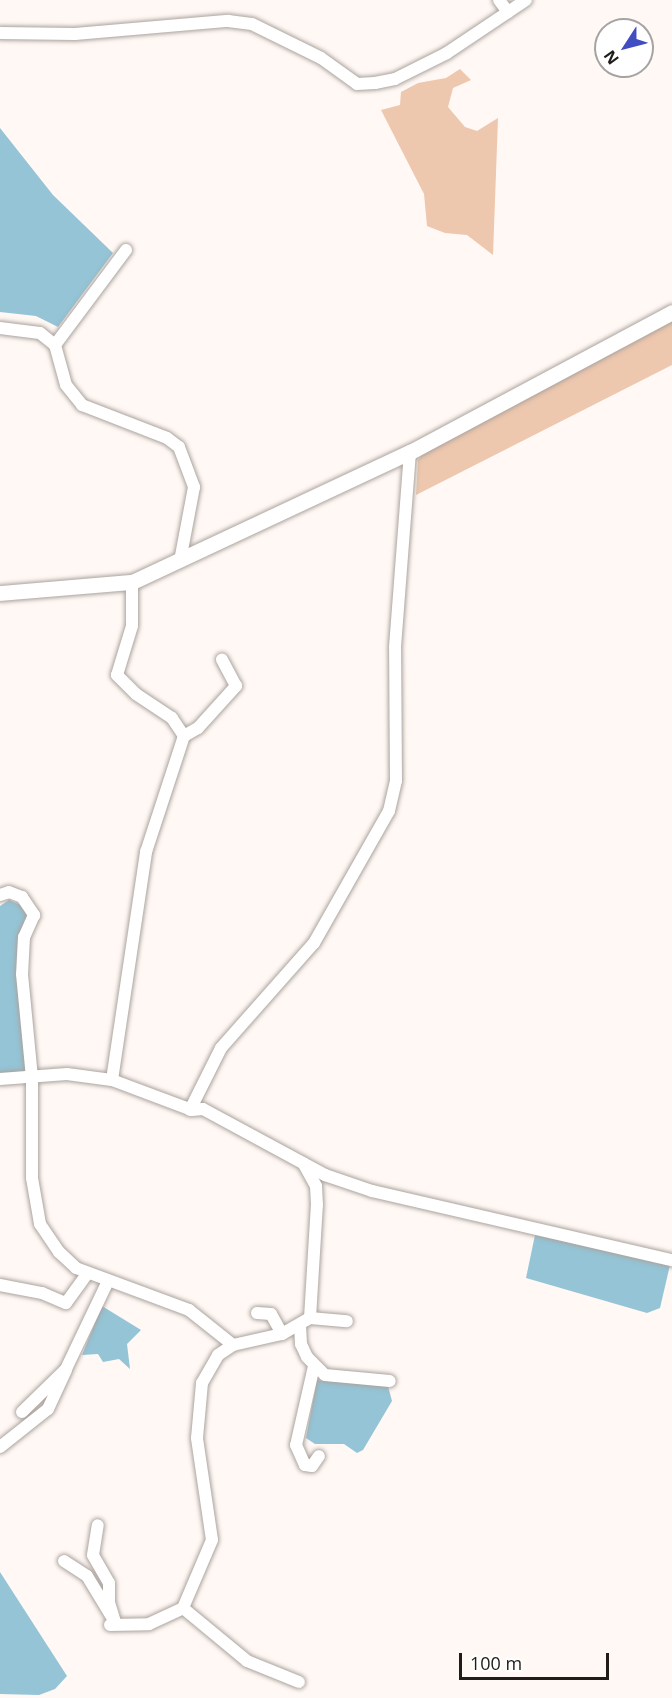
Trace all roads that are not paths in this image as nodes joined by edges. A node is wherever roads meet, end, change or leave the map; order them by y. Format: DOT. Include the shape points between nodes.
graph roads {
  1 [pos="499,0"];
  2 [pos="526,0"];
  3 [pos="508,12"];
  4 [pos="0,33"];
  5 [pos="126,250"];
  6 [pos="672,312"];
  7 [pos="0,328"];
  8 [pos="55,345"];
  9 [pos="410,452"];
  10 [pos="180,561"];
  11 [pos="132,582"];
  12 [pos="0,593"];
  13 [pos="222,660"];
  14 [pos="184,736"];
  15 [pos="0,895"];
  16 [pos="32,1078"];
  17 [pos="0,1079"];
  18 [pos="112,1080"];
  19 [pos="190,1110"];
  20 [pos="302,1162"];
  21 [pos="672,1260"];
  22 [pos="88,1273"];
  23 [pos="108,1281"];
  24 [pos="0,1285"];
  25 [pos="257,1313"];
  26 [pos="347,1321"];
  27 [pos="305,1322"];
  28 [pos="282,1334"];
  29 [pos="233,1345"];
  30 [pos="314,1366"];
  31 [pos="66,1369"];
  32 [pos="390,1381"];
  33 [pos="22,1412"];
  34 [pos="0,1447"];
  35 [pos="320,1456"];
  36 [pos="98,1525"];
  37 [pos="64,1561"];
  38 [pos="183,1608"];
  39 [pos="112,1623"];
  40 [pos="299,1682"];
  1 -- 3 [label="street"];
  2 -- 3 [label="street"];
  3 -- 4 [label="street" via="447,53 395,79 357,84 321,58 252,24 228,21 75,34"];
  5 -- 8 [label="street"];
  6 -- 9 [label="street"];
  7 -- 8 [label="street" via="40,333"];
  8 -- 10 [label="street" via="66,385 82,405 167,438 179,447 194,488"];
  9 -- 10 [label="street"];
  9 -- 19 [label="street" via="395,648 396,781 388,811 314,943 221,1048"];
  10 -- 11 [label="street"];
  11 -- 12 [label="street"];
  11 -- 14 [label="street" via="132,626 117,675 136,694 172,718"];
  13 -- 14 [label="street" via="236,686 198,728"];
  14 -- 18 [label="street" via="146,852"];
  15 -- 16 [label="street" via="15,893 33,909 24,937 22,974"];
  16 -- 17 [label="street"];
  16 -- 18 [label="street" via="67,1074"];
  16 -- 22 [label="street" via="32,1179 36,1211 58,1252 68,1263"];
  18 -- 19 [label="street"];
  19 -- 20 [label="street" via="202,1109"];
  20 -- 21 [label="street" via="372,1191"];
  20 -- 27 [label="street" via="316,1186 317,1205"];
  22 -- 23 [label="street"];
  22 -- 24 [label="street" via="66,1303 42,1293"];
  23 -- 29 [label="street" via="189,1310"];
  23 -- 31 [label="street"];
  25 -- 28 [label="street" via="271,1314"];
  26 -- 27 [label="street"];
  27 -- 28 [label="street"];
  27 -- 30 [label="street" via="301,1344"];
  28 -- 29 [label="street"];
  29 -- 38 [label="street" via="218,1355 202,1383 197,1438 212,1540"];
  30 -- 32 [label="street" via="334,1377"];
  30 -- 35 [label="street" via="296,1445 305,1465 312,1466"];
  31 -- 33 [label="street"];
  31 -- 34 [label="street" via="48,1408"];
  36 -- 39 [label="street" via="93,1555 109,1583"];
  37 -- 39 [label="street" via="87,1576"];
  38 -- 39 [label="street" via="148,1624"];
  38 -- 40 [label="street" via="248,1661"];
}
